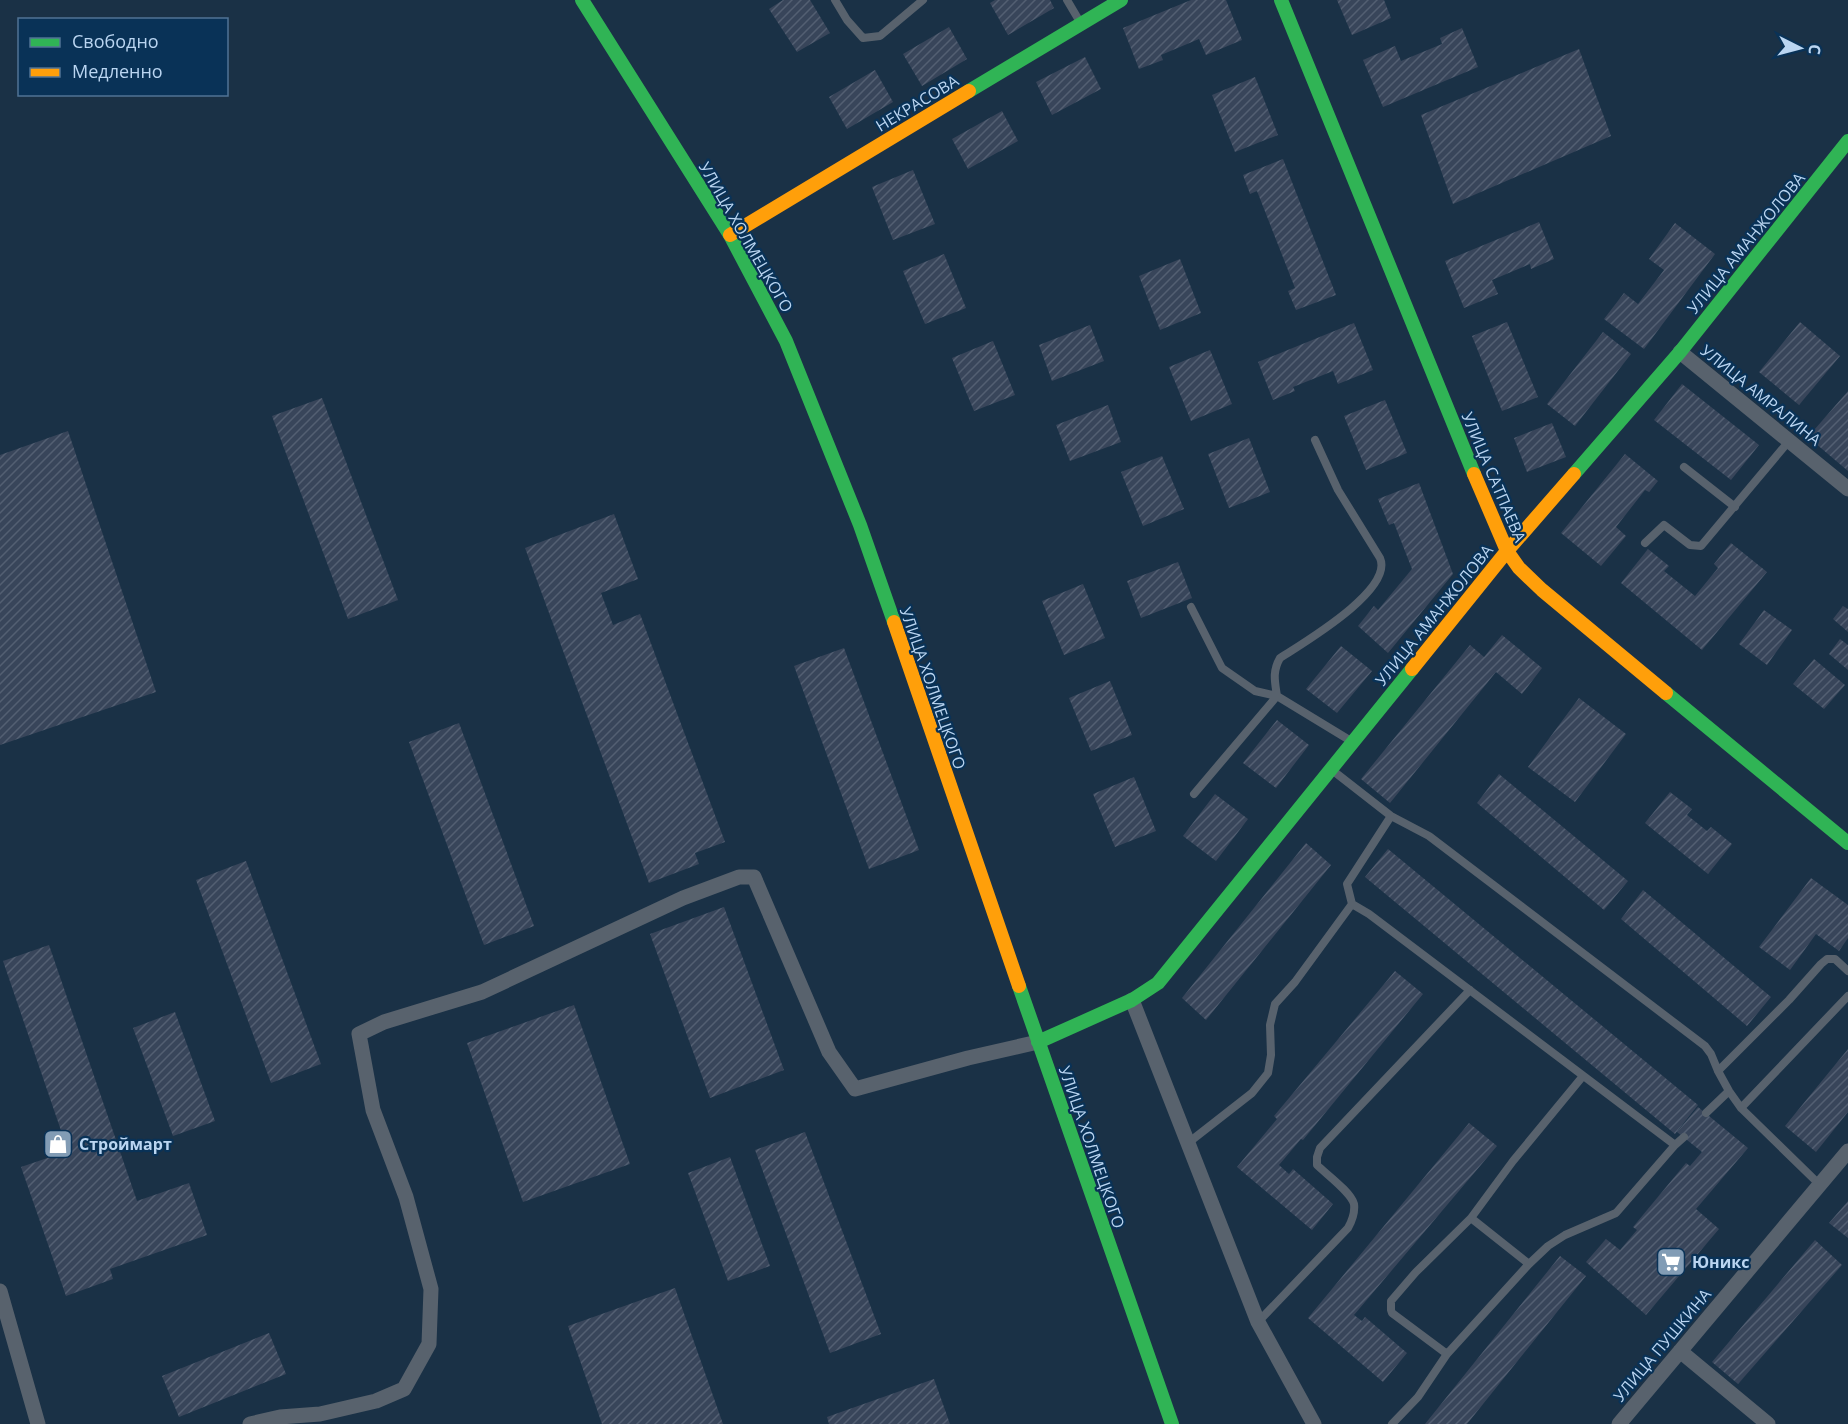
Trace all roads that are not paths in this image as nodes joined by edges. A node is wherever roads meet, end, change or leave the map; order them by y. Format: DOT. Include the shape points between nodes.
graph roads {
  1 [pos="582,0"];
  2 [pos="835,0"];
  3 [pos="923,0"];
  4 [pos="1067,0"];
  5 [pos="1121,0"];
  6 [pos="1281,0"];
  7 [pos="1081,24"];
  8 [pos="1848,141"];
  9 [pos="730,235"];
  10 [pos="1680,352"];
  11 [pos="1315,440"];
  12 [pos="1789,441"];
  13 [pos="1684,467"];
  14 [pos="1848,489"];
  15 [pos="1735,507"];
  16 [pos="1644,543"];
  17 [pos="1506,551"];
  18 [pos="1191,606"];
  19 [pos="1277,696"];
  20 [pos="1353,742"];
  21 [pos="1331,769"];
  22 [pos="1194,794"];
  23 [pos="1391,816"];
  24 [pos="1848,843"];
  25 [pos="1352,904"];
  26 [pos="1848,971"];
  27 [pos="1470,990"];
  28 [pos="1848,996"];
  29 [pos="1132,1000"];
  30 [pos="1038,1042"];
  31 [pos="1718,1071"];
  32 [pos="1583,1076"];
  33 [pos="1729,1090"];
  34 [pos="1741,1108"];
  35 [pos="1706,1113"];
  36 [pos="1684,1137"];
  37 [pos="1188,1143"];
  38 [pos="1675,1145"];
  39 [pos="1848,1151"];
  40 [pos="1820,1185"];
  41 [pos="1472,1218"];
  42 [pos="1529,1264"];
  43 [pos="0,1291"];
  44 [pos="1258,1322"];
  45 [pos="1680,1351"];
  46 [pos="1447,1354"];
  47 [pos="38,1424"];
  48 [pos="250,1424"];
  49 [pos="1172,1424"];
  50 [pos="1314,1424"];
  51 [pos="1392,1424"];
  52 [pos="1619,1424"];
  53 [pos="1768,1424"];
  1 -- 9 [label="street, УЛИЦА ХОЛМЕЦКОГО"];
  2 -- 3 [label="lane" via="863,38 880,36"];
  4 -- 7 [label="lane"];
  5 -- 7 [label="street, НЕКРАСОВА"];
  6 -- 17 [label="street, УЛИЦА САТПАЕВА"];
  7 -- 9 [label="street, НЕКРАСОВА"];
  8 -- 10 [label="street, УЛИЦА АМАНЖОЛОВА"];
  9 -- 30 [label="street, УЛИЦА ХОЛМЕЦКОГО" via="786,341 860,525"];
  10 -- 12 [label="street, УЛИЦА АМРАЛИНА"];
  10 -- 17 [label="street, УЛИЦА АМАНЖОЛОВА"];
  11 -- 19 [label="lane" via="1382,568 1370,591 1334,623 1280,658 1273,675"];
  12 -- 14 [label="street, УЛИЦА АМРАЛИНА"];
  12 -- 15 [label="lane"];
  13 -- 15 [label="lane"];
  15 -- 16 [label="lane" via="1701,546 1690,545 1664,525"];
  17 -- 20 [label="street, УЛИЦА АМАНЖОЛОВА"];
  17 -- 24 [label="street, УЛИЦА САТПАЕВА" via="1542,590"];
  18 -- 19 [label="lane" via="1222,668 1255,691"];
  19 -- 20 [label="lane"];
  19 -- 22 [label="lane"];
  20 -- 21 [label="street, УЛИЦА АМАНЖОЛОВА"];
  21 -- 23 [label="lane"];
  21 -- 29 [label="street, УЛИЦА АМАНЖОЛОВА" via="1158,983"];
  23 -- 25 [label="lane" via="1347,884"];
  23 -- 31 [label="lane" via="1430,836 1705,1046"];
  25 -- 27 [label="lane"];
  25 -- 37 [label="lane" via="1275,1005 1268,1073 1252,1093"];
  26 -- 31 [label="lane" via="1835,959 1827,959"];
  27 -- 32 [label="lane"];
  27 -- 44 [label="lane" via="1320,1148 1317,1165 1349,1195 1354,1204 1353,1218 1348,1228"];
  28 -- 34 [label="lane"];
  29 -- 30 [label="street, УЛИЦА АМАНЖОЛОВА"];
  29 -- 37 [label="street"];
  30 -- 48 [label="street" via="855,1089 829,1052 754,877 739,877 682,898 482,992 384,1022 358,1034 373,1110 406,1197 431,1289 429,1344 404,1389 376,1401"];
  30 -- 49 [label="street, УЛИЦА ХОЛМЕЦКОГО"];
  31 -- 33 [label="lane"];
  32 -- 38 [label="lane"];
  32 -- 41 [label="lane"];
  33 -- 34 [label="lane"];
  33 -- 35 [label="lane"];
  34 -- 40 [label="lane"];
  36 -- 38 [label="lane"];
  37 -- 44 [label="street"];
  38 -- 42 [label="lane" via="1616,1213 1565,1235"];
  39 -- 40 [label="street, УЛИЦА ПУШКИНА"];
  40 -- 45 [label="street, УЛИЦА ПУШКИНА"];
  41 -- 42 [label="lane"];
  41 -- 46 [label="lane" via="1391,1301 1392,1313"];
  42 -- 46 [label="lane"];
  43 -- 47 [label="street"];
  44 -- 50 [label="street"];
  45 -- 52 [label="street, УЛИЦА ПУШКИНА"];
  45 -- 53 [label="street"];
  46 -- 51 [label="lane" via="1418,1397"];
}
